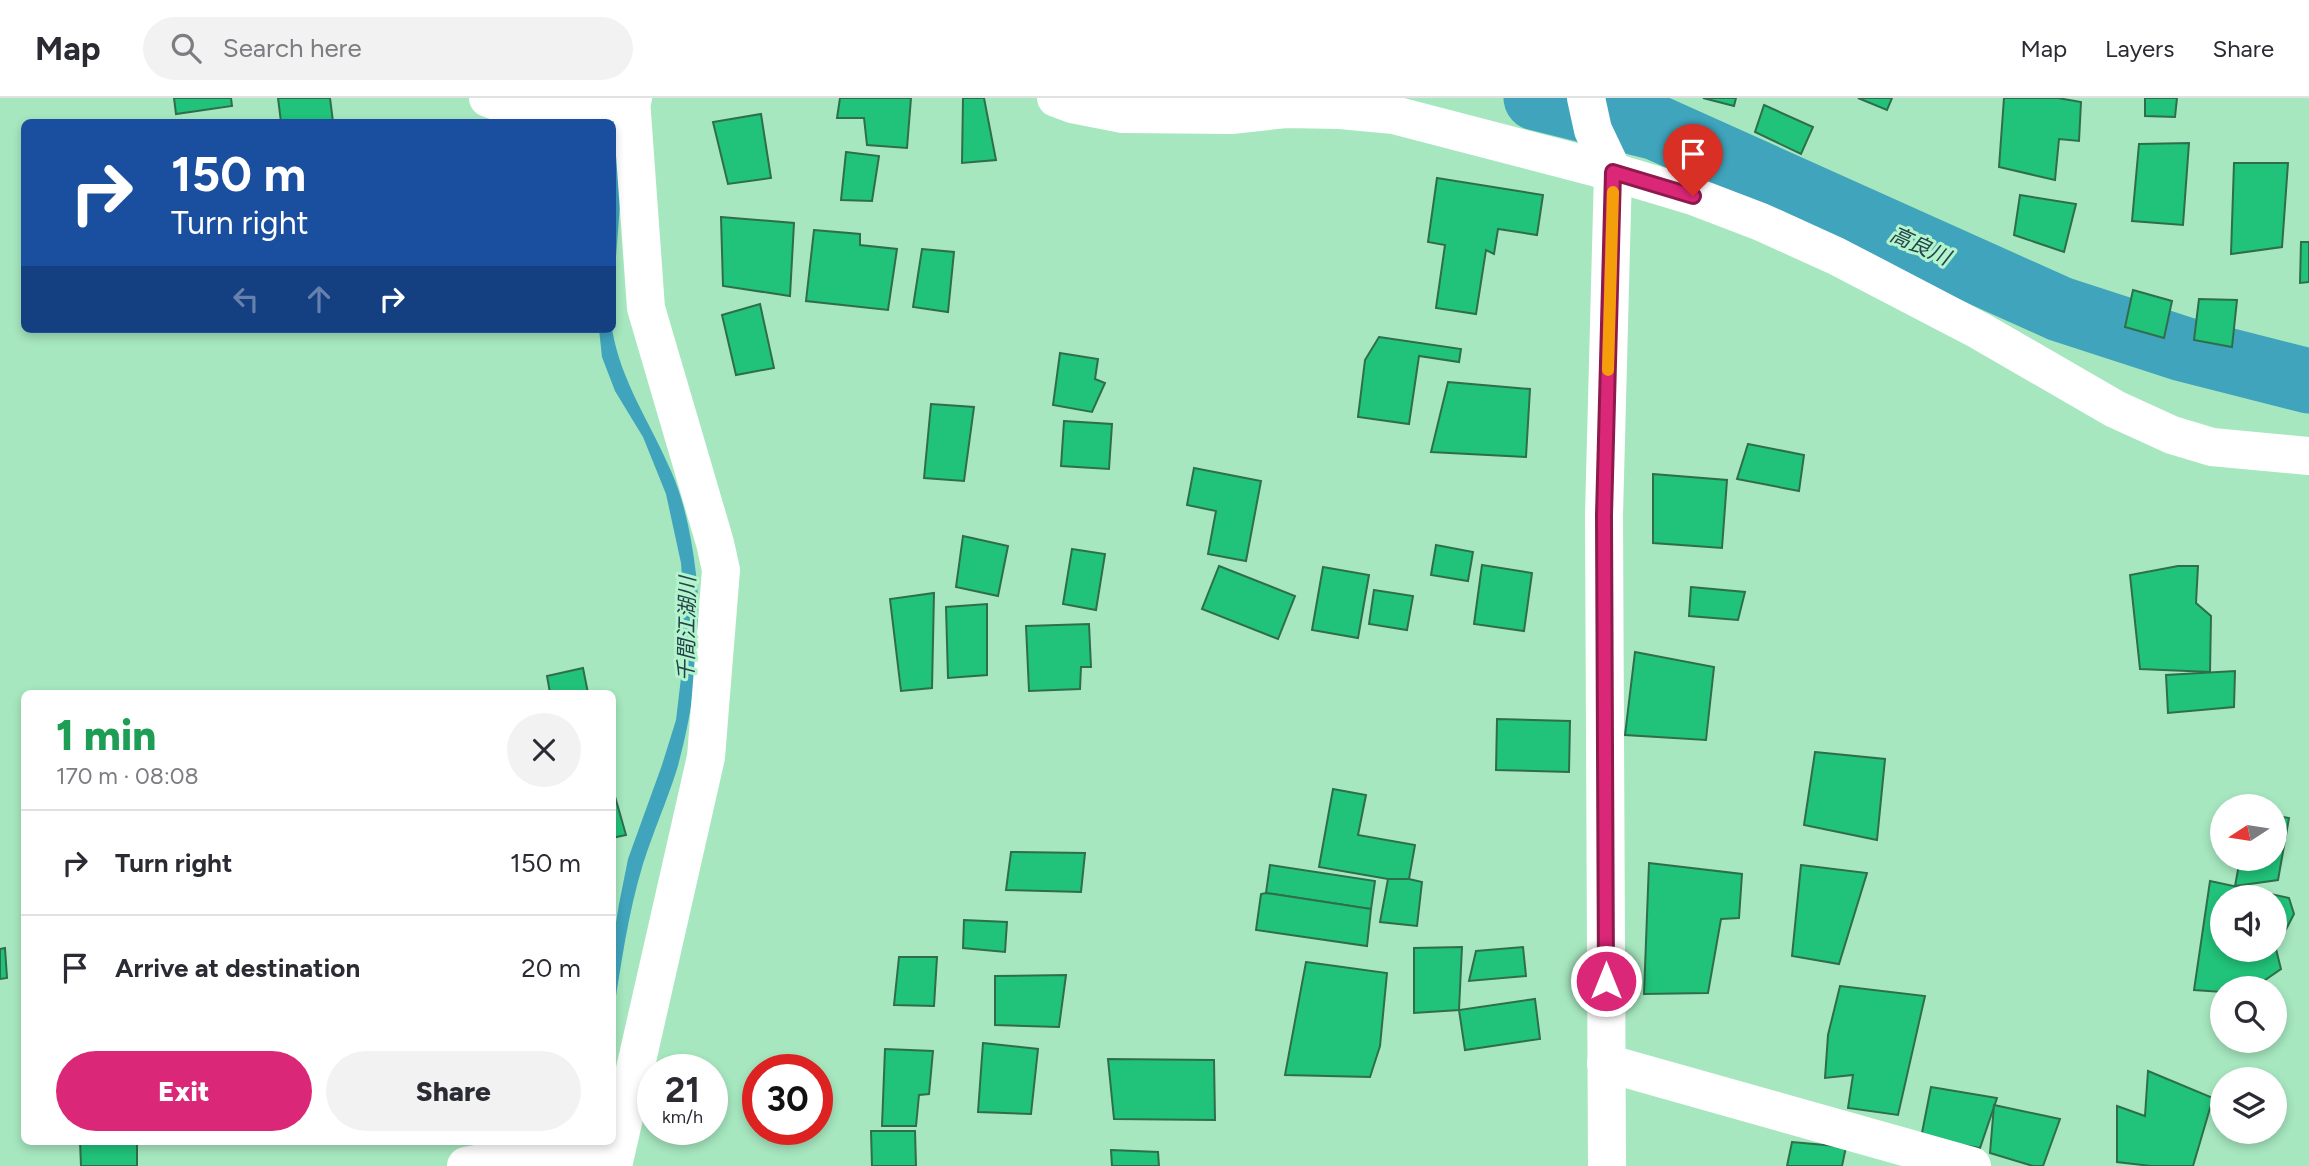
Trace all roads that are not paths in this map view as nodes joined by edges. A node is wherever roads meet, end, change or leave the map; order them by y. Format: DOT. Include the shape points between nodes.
graph roads {
  1 [pos="488,98"];
  2 [pos="632,98"];
  3 [pos="1056,98"];
  4 [pos="1587,98"];
  5 [pos="1613,172"];
  6 [pos="2309,456"];
  7 [pos="1606,1063"];
  8 [pos="466,1166"];
  9 [pos="606,1166"];
  10 [pos="613,1166"];
  11 [pos="1607,1166"];
  12 [pos="1972,1166"];
  1 -- 2 [label="street" via="506,106 544,111"];
  2 -- 10 [label="street" via="646,308 721,570 706,757"];
  3 -- 5 [label="street" via="1122,114 1182,116 1299,109 1394,115"];
  4 -- 5 [label="street" via="1593,130"];
  5 -- 6 [label="street" via="1693,196 1836,256 2115,409 2172,435 2212,447"];
  5 -- 7 [label="street" via="1604,515"];
  7 -- 11 [label="street"];
  7 -- 12 [label="street"];
  8 -- 9 [label="street" via="537,1153"];
}
